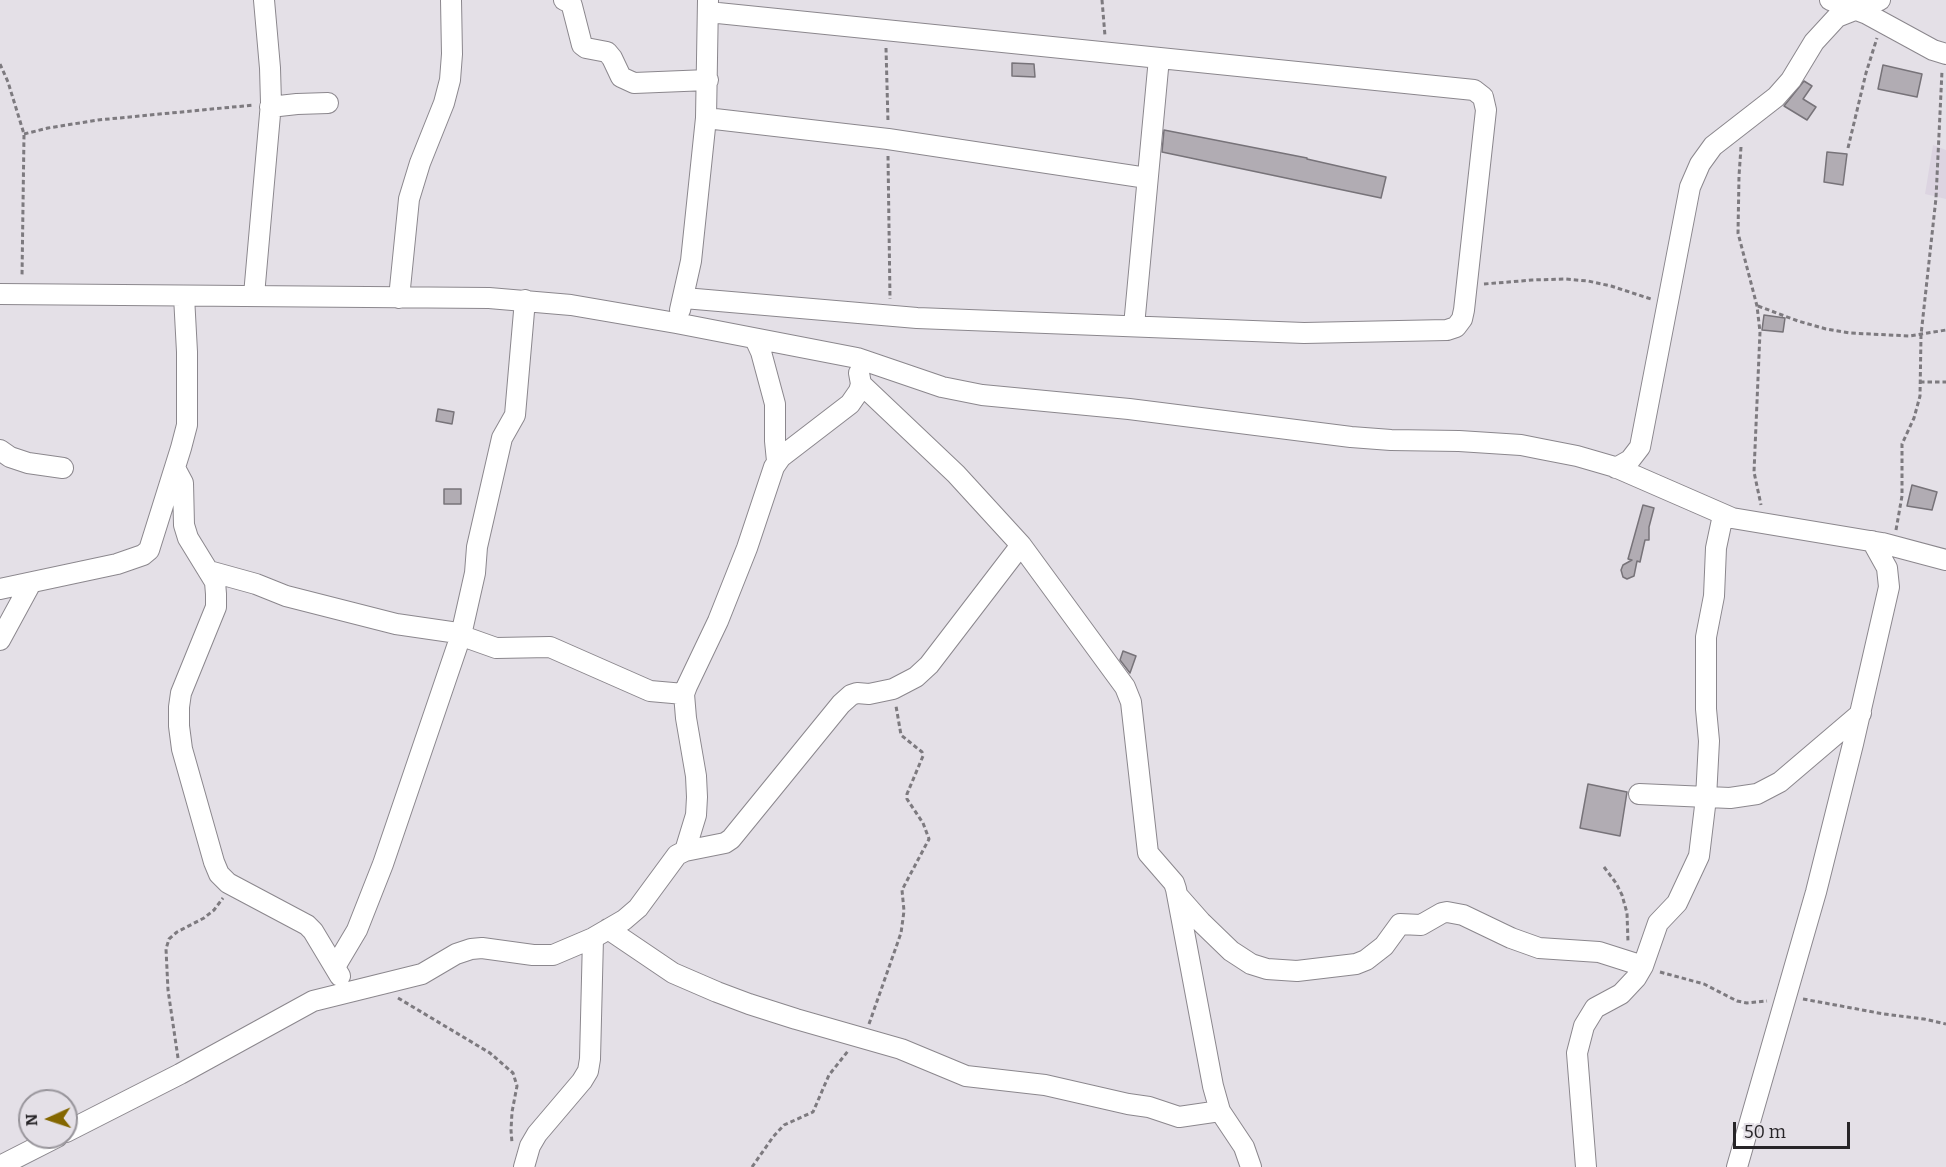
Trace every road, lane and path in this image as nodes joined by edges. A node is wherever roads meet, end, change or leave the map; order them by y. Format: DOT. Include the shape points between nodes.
graph roads {
  1 [pos="264,0"];
  2 [pos="451,0"];
  3 [pos="564,0"];
  4 [pos="1102,0"];
  5 [pos="1830,0"];
  6 [pos="1880,0"];
  7 [pos="708,6"];
  8 [pos="1856,10"];
  9 [pos="1883,22"];
  10 [pos="885,30"];
  11 [pos="1106,52"];
  12 [pos="1944,54"];
  13 [pos="1159,58"];
  14 [pos="0,64"];
  15 [pos="708,80"];
  16 [pos="328,103"];
  17 [pos="271,105"];
  18 [pos="706,118"];
  19 [pos="1743,123"];
  20 [pos="24,134"];
  21 [pos="888,139"];
  22 [pos="1848,148"];
  23 [pos="1147,178"];
  24 [pos="1467,287"];
  25 [pos="7,295"];
  26 [pos="254,295"];
  27 [pos="184,296"];
  28 [pos="399,298"];
  29 [pos="684,298"];
  30 [pos="525,300"];
  31 [pos="1667,304"];
  32 [pos="1757,306"];
  33 [pos="891,316"];
  34 [pos="676,323"];
  35 [pos="1134,326"];
  36 [pos="1946,330"];
  37 [pos="1922,335"];
  38 [pos="755,339"];
  39 [pos="857,358"];
  40 [pos="1920,382"];
  41 [pos="1946,382"];
  42 [pos="861,384"];
  43 [pos="0,450"];
  44 [pos="777,461"];
  45 [pos="63,468"];
  46 [pos="175,468"];
  47 [pos="1617,468"];
  48 [pos="1723,515"];
  49 [pos="1765,524"];
  50 [pos="1872,542"];
  51 [pos="1021,545"];
  52 [pos="1892,546"];
  53 [pos="1946,560"];
  54 [pos="209,571"];
  55 [pos="31,583"];
  56 [pos="0,589"];
  57 [pos="461,635"];
  58 [pos="0,640"];
  59 [pos="893,689"];
  60 [pos="684,694"];
  61 [pos="1861,713"];
  62 [pos="1639,794"];
  63 [pos="1706,798"];
  64 [pos="684,850"];
  65 [pos="1604,867"];
  66 [pos="228,883"];
  67 [pos="1178,896"];
  68 [pos="601,933"];
  69 [pos="1634,963"];
  70 [pos="335,967"];
  71 [pos="375,986"];
  72 [pos="350,991"];
  73 [pos="1785,998"];
  74 [pos="1946,1024"];
  75 [pos="861,1039"];
  76 [pos="180,1074"];
  77 [pos="1220,1111"];
  78 [pos="78,1126"];
  79 [pos="33,1149"];
  80 [pos="519,1159"];
  81 [pos="0,1166"];
  82 [pos="752,1167"];
  83 [pos="1251,1167"];
  84 [pos="1586,1167"];
  85 [pos="1737,1167"];
  1 -- 17 [label="street"];
  2 -- 28 [label="street" via="450,80 409,199"];
  3 -- 15 [label="street" via="571,3 582,45 607,52 621,77 634,83"];
  4 -- 11 [label="path"];
  5 -- 8 [label="street"];
  6 -- 8 [label="street"];
  7 -- 10 [label="street"];
  7 -- 15 [label="street"];
  8 -- 9 [label="street"];
  8 -- 19 [label="street" via="1837,17 1824,30 1791,80"];
  9 -- 12 [label="street"];
  9 -- 22 [label="path"];
  10 -- 11 [label="street"];
  10 -- 21 [label="path"];
  11 -- 13 [label="street"];
  12 -- 37 [label="path" via="1936,198"];
  13 -- 23 [label="street"];
  13 -- 24 [label="street" via="1479,93 1486,110"];
  14 -- 20 [label="path"];
  15 -- 18 [label="street"];
  16 -- 17 [label="street"];
  17 -- 20 [label="path" via="98,120"];
  17 -- 26 [label="street"];
  18 -- 21 [label="street"];
  18 -- 29 [label="street"];
  19 -- 31 [label="street" via="1713,146 1690,187"];
  19 -- 32 [label="path" via="1738,233"];
  20 -- 25 [label="path"];
  21 -- 23 [label="street"];
  21 -- 33 [label="path"];
  23 -- 35 [label="street"];
  24 -- 31 [label="path" via="1565,279 1611,286"];
  24 -- 35 [label="street" via="1462,320 1447,330 1304,333"];
  25 -- 27 [label="street"];
  26 -- 27 [label="street"];
  26 -- 28 [label="street"];
  27 -- 46 [label="street" via="187,425"];
  28 -- 30 [label="street"];
  29 -- 33 [label="street"];
  29 -- 34 [label="street"];
  30 -- 34 [label="street"];
  30 -- 57 [label="street" via="515,415 502,438"];
  31 -- 47 [label="street" via="1640,447"];
  32 -- 37 [label="path" via="1826,329 1871,335"];
  32 -- 49 [label="path" via="1760,348 1754,472"];
  33 -- 35 [label="street"];
  34 -- 38 [label="street"];
  36 -- 37 [label="path"];
  37 -- 40 [label="path"];
  38 -- 39 [label="street"];
  38 -- 44 [label="street" via="775,404"];
  39 -- 42 [label="street"];
  39 -- 47 [label="street" via="942,387 982,395 1351,437 1521,446"];
  40 -- 41 [label="path"];
  40 -- 52 [label="path" via="1919,405 1902,444 1902,496"];
  42 -- 44 [label="street" via="850,404"];
  42 -- 51 [label="street" via="956,474"];
  43 -- 45 [label="street" via="10,458"];
  44 -- 60 [label="street" via="718,621"];
  46 -- 54 [label="street" via="183,483 186,531"];
  46 -- 55 [label="street" via="152,543 143,555"];
  47 -- 48 [label="street"];
  48 -- 49 [label="street"];
  48 -- 63 [label="street" via="1706,637"];
  49 -- 50 [label="street"];
  50 -- 52 [label="street"];
  50 -- 61 [label="street" via="1887,568 1890,586"];
  51 -- 59 [label="street" via="929,665"];
  51 -- 67 [label="street" via="1129,695 1148,854 1174,884"];
  52 -- 53 [label="street"];
  54 -- 57 [label="street" via="286,596 396,624"];
  54 -- 66 [label="street" via="215,582 216,607 181,693 179,726 214,862"];
  55 -- 56 [label="street"];
  55 -- 58 [label="street"];
  57 -- 60 [label="street" via="496,648 550,647 650,691"];
  57 -- 70 [label="street" via="383,864 357,930"];
  59 -- 64 [label="street" via="851,695 731,839"];
  59 -- 75 [label="path" via="901,735 923,756 907,800 929,839 902,890 901,933"];
  60 -- 64 [label="street" via="697,797 696,815"];
  61 -- 63 [label="street" via="1767,790 1730,798"];
  61 -- 73 [label="street"];
  62 -- 63 [label="street"];
  63 -- 69 [label="street" via="1700,856 1677,903 1658,923"];
  64 -- 68 [label="street" via="638,908"];
  65 -- 69 [label="path" via="1616,883 1627,913"];
  66 -- 70 [label="street" via="307,925"];
  66 -- 76 [label="path" via="214,910 177,932 166,949"];
  67 -- 69 [label="street" via="1231,951 1267,969 1356,964 1384,946 1400,924 1421,925 1446,912 1463,915 1539,948 1587,950"];
  67 -- 77 [label="street"];
  68 -- 71 [label="street" via="553,955 471,949 422,974"];
  68 -- 75 [label="street" via="673,973 749,1004"];
  68 -- 80 [label="street" via="588,1071"];
  69 -- 73 [label="path" via="1704,984 1737,1001 1755,1003"];
  69 -- 84 [label="street" via="1636,978 1621,994 1595,1008 1579,1042"];
  70 -- 72 [label="street"];
  71 -- 72 [label="street"];
  71 -- 80 [label="path" via="457,1032 513,1073 517,1086 511,1130"];
  72 -- 76 [label="street" via="313,1001"];
  73 -- 74 [label="path"];
  73 -- 85 [label="street"];
  75 -- 77 [label="street" via="902,1049 966,1076 1045,1084 1184,1118"];
  75 -- 82 [label="path" via="828,1075 813,1112 784,1125"];
  76 -- 78 [label="street"];
  77 -- 83 [label="street" via="1244,1147"];
  79 -- 81 [label="street"];
}
